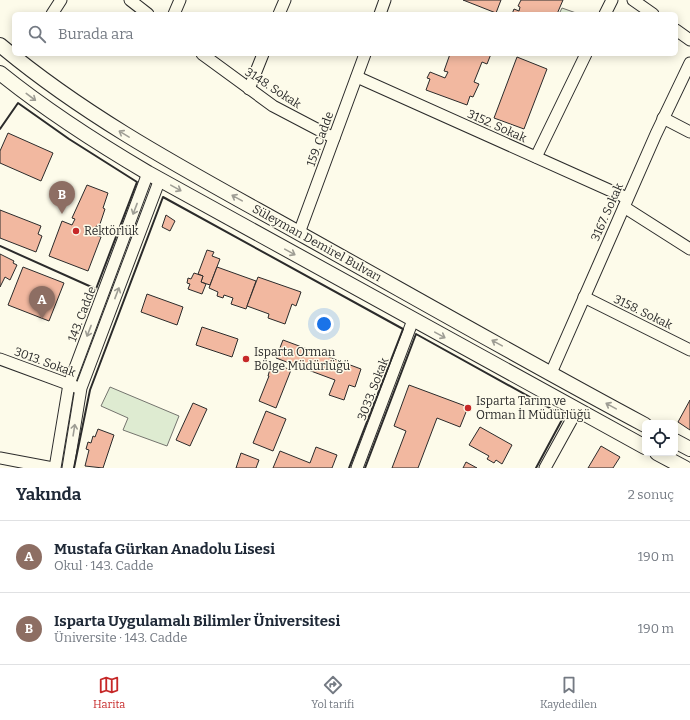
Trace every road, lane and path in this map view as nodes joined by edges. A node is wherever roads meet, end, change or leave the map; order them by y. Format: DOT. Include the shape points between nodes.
graph roads {
  1 [pos="61,0"];
  2 [pos="130,0"];
  3 [pos="180,0"];
  4 [pos="285,0"];
  5 [pos="385,0"];
  6 [pos="612,0"];
  7 [pos="633,0"];
  8 [pos="53,12"];
  9 [pos="145,12"];
  10 [pos="175,12"];
  11 [pos="281,12"];
  12 [pos="381,12"];
  13 [pos="606,12"];
  14 [pos="650,12"];
  15 [pos="678,31"];
  16 [pos="690,40"];
  17 [pos="0,45"];
  18 [pos="12,52"];
  19 [pos="205,56"];
  20 [pos="262,56"];
  21 [pos="364,56"];
  22 [pos="585,56"];
  23 [pos="22,58"];
  24 [pos="690,63"];
  25 [pos="0,73"];
  26 [pos="357,77"];
  27 [pos="249,89"];
  28 [pos="663,118"];
  29 [pos="690,132"];
  30 [pos="334,138"];
  31 [pos="536,157"];
  32 [pos="154,176"];
  33 [pos="626,203"];
  34 [pos="299,233"];
  35 [pos="690,249"];
  36 [pos="584,297"];
  37 [pos="413,320"];
  38 [pos="690,350"];
  39 [pos="0,359"];
  40 [pos="551,373"];
  41 [pos="69,384"];
  42 [pos="81,388"];
  43 [pos="577,410"];
  44 [pos="642,423"];
  45 [pos="678,443"];
  46 [pos="642,444"];
  47 [pos="690,449"];
  48 [pos="663,456"];
  49 [pos="0,458"];
  50 [pos="54,468"];
  51 [pos="68,468"];
  52 [pos="357,468"];
  53 [pos="545,468"];
  54 [pos="685,468"];
  1 -- 8 [label="street"];
  2 -- 9 [label="street"];
  3 -- 10 [label="street"];
  4 -- 11 [label="street"];
  5 -- 12 [label="street"];
  6 -- 13 [label="street"];
  7 -- 14 [label="street"];
  15 -- 16 [label="street"];
  17 -- 18 [label="main road, Süleyman Demirel Bulvarı"];
  19 -- 27 [label="street, 3148. Sokak"];
  20 -- 27 [label="street"];
  21 -- 26 [label="street, 159. Cadde"];
  22 -- 31 [label="street"];
  34 -- 23 [label="main road, Süleyman Demirel Bulvarı, one-way" via="108,125 49,84"];
  24 -- 28 [label="street, 3167. Sokak"];
  25 -- 32 [label="main road, one-way" via="63,120"];
  26 -- 30 [label="street, 159. Cadde"];
  26 -- 31 [label="street, 3152. Sokak"];
  27 -- 30 [label="street, 3148. Sokak" via="287,114"];
  28 -- 29 [label="street"];
  28 -- 33 [label="street, 3167. Sokak"];
  30 -- 34 [label="street, 159. Cadde"];
  31 -- 33 [label="street, 3152. Sokak"];
  32 -- 37 [label="main road, one-way"];
  32 -- 41 [label="street, 143. Cadde, one-way"];
  42 -- 32 [label="street, 143. Cadde, one-way"];
  33 -- 35 [label="street, 3152. Sokak"];
  33 -- 36 [label="street, 3167. Sokak"];
  40 -- 34 [label="main road, Süleyman Demirel Bulvarı, one-way"];
  36 -- 38 [label="street, 3158. Sokak"];
  36 -- 40 [label="street, 3167. Sokak"];
  37 -- 43 [label="main road, one-way"];
  37 -- 52 [label="street, 3033. Sokak"];
  39 -- 41 [label="street, 3013. Sokak"];
  44 -- 40 [label="main road, Süleyman Demirel Bulvarı, one-way"];
  41 -- 42 [label="street, 3013. Sokak"];
  41 -- 50 [label="street, 143. Cadde"];
  51 -- 42 [label="street, 143. Cadde, one-way"];
  43 -- 46 [label="main road"];
  43 -- 53 [label="street"];
  45 -- 47 [label="main road"];
  48 -- 54 [label="main road"];
  49 -- 50 [label="street"];
}
